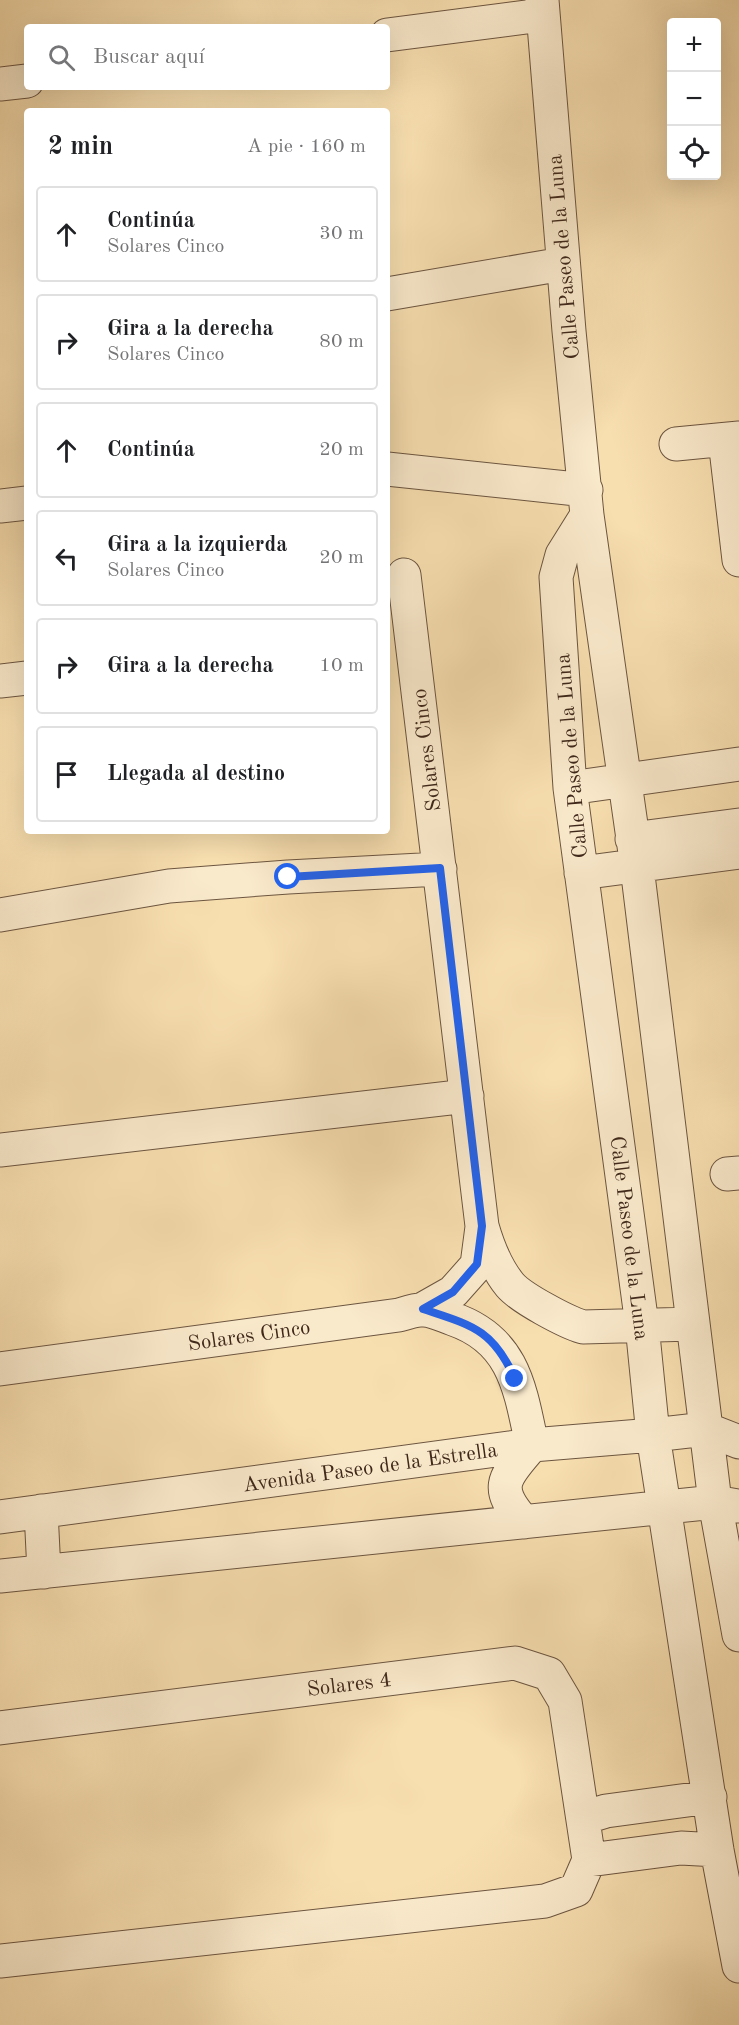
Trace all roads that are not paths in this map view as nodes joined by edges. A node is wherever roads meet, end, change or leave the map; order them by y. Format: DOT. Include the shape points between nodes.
graph roads {
  1 [pos="542,8"];
  2 [pos="390,34"];
  3 [pos="24,81"];
  4 [pos="0,84"];
  5 [pos="563,264"];
  6 [pos="390,293"];
  7 [pos="732,439"];
  8 [pos="676,444"];
  9 [pos="390,469"];
  10 [pos="586,502"];
  11 [pos="24,503"];
  12 [pos="0,506"];
  13 [pos="739,560"];
  14 [pos="404,575"];
  15 [pos="399,632"];
  16 [pos="24,678"];
  17 [pos="0,681"];
  18 [pos="739,764"];
  19 [pos="739,786"];
  20 [pos="570,788"];
  21 [pos="627,791"];
  22 [pos="739,825"];
  23 [pos="739,852"];
  24 [pos="635,853"];
  25 [pos="440,868"];
  26 [pos="581,873"];
  27 [pos="0,915"];
  28 [pos="467,1096"];
  29 [pos="0,1150"];
  30 [pos="482,1226"];
  31 [pos="423,1309"];
  32 [pos="693,1324"];
  33 [pos="642,1325"];
  34 [pos="0,1369"];
  35 [pos="706,1429"];
  36 [pos="653,1435"];
  37 [pos="739,1442"];
  38 [pos="532,1445"];
  39 [pos="727,1504"];
  40 [pos="663,1507"];
  41 [pos="41,1511"];
  42 [pos="0,1516"];
  43 [pos="524,1522"];
  44 [pos="44,1572"];
  45 [pos="0,1576"];
  46 [pos="739,1635"];
  47 [pos="0,1728"];
  48 [pos="710,1797"];
  49 [pos="584,1818"];
  50 [pos="717,1850"];
  51 [pos="589,1860"];
  52 [pos="0,1961"];
  53 [pos="739,1966"];
  1 -- 2 [label="street"];
  1 -- 5 [label="street, Calle Paseo de la Luna"];
  3 -- 4 [label="street"];
  5 -- 6 [label="street"];
  5 -- 10 [label="street, Calle Paseo de la Luna"];
  7 -- 8 [label="street"];
  7 -- 13 [label="street"];
  9 -- 10 [label="street"];
  10 -- 20 [label="street, Calle Paseo de la Luna" via="556,577"];
  10 -- 21 [label="street, Calle Paseo de la Luna"];
  11 -- 12 [label="street"];
  14 -- 15 [label="street, Solares Cinco"];
  15 -- 25 [label="street, Solares Cinco"];
  16 -- 17 [label="street"];
  18 -- 21 [label="street"];
  19 -- 21 [label="street"];
  20 -- 21 [label="street"];
  20 -- 26 [label="street, Calle Paseo de la Luna"];
  21 -- 24 [label="street, Calle Paseo de la Luna"];
  22 -- 24 [label="street"];
  23 -- 24 [label="street"];
  24 -- 26 [label="street"];
  24 -- 32 [label="street, Calle Paseo de la Luna"];
  25 -- 27 [label="street" via="169,886"];
  25 -- 28 [label="street, Solares Cinco"];
  26 -- 33 [label="street, Calle Paseo de la Luna"];
  28 -- 29 [label="street"];
  28 -- 30 [label="street, Solares Cinco"];
  30 -- 31 [label="street, Solares Cinco" via="477,1264 453,1292"];
  30 -- 33 [label="street, Solares Cinco" via="490,1251 511,1287 566,1322 583,1327"];
  31 -- 34 [label="street, Solares Cinco"];
  31 -- 38 [label="street" via="476,1329 505,1355 524,1407"];
  32 -- 33 [label="street, Solares Cinco"];
  32 -- 35 [label="street, Calle Paseo de la Luna"];
  33 -- 36 [label="street, Calle Paseo de la Luna"];
  35 -- 36 [label="street, Avenida Paseo de la Estrella"];
  35 -- 37 [label="street, Avenida Paseo de la Estrella"];
  35 -- 39 [label="street, Calle Paseo de la Luna"];
  36 -- 38 [label="street, Avenida Paseo de la Estrella"];
  36 -- 40 [label="street, Calle Paseo de la Luna"];
  38 -- 41 [label="street, Avenida Paseo de la Estrella"];
  38 -- 43 [label="street" via="508,1472 505,1487 506,1498"];
  39 -- 40 [label="street"];
  39 -- 46 [label="street, Calle Paseo de la Luna"];
  40 -- 43 [label="street"];
  40 -- 48 [label="street, Calle Paseo de la Luna"];
  41 -- 42 [label="street, Avenida Paseo de la Estrella"];
  41 -- 44 [label="street"];
  43 -- 44 [label="street"];
  44 -- 45 [label="street"];
  47 -- 49 [label="street, Solares 4" via="515,1662 549,1674 565,1701"];
  48 -- 49 [label="street"];
  48 -- 50 [label="street, Calle Paseo de la Luna"];
  49 -- 51 [label="street, Solares 4"];
  50 -- 51 [label="street" via="681,1848"];
  50 -- 53 [label="street, Calle Paseo de la Luna"];
  51 -- 52 [label="street" via="576,1890 545,1901"];
}
